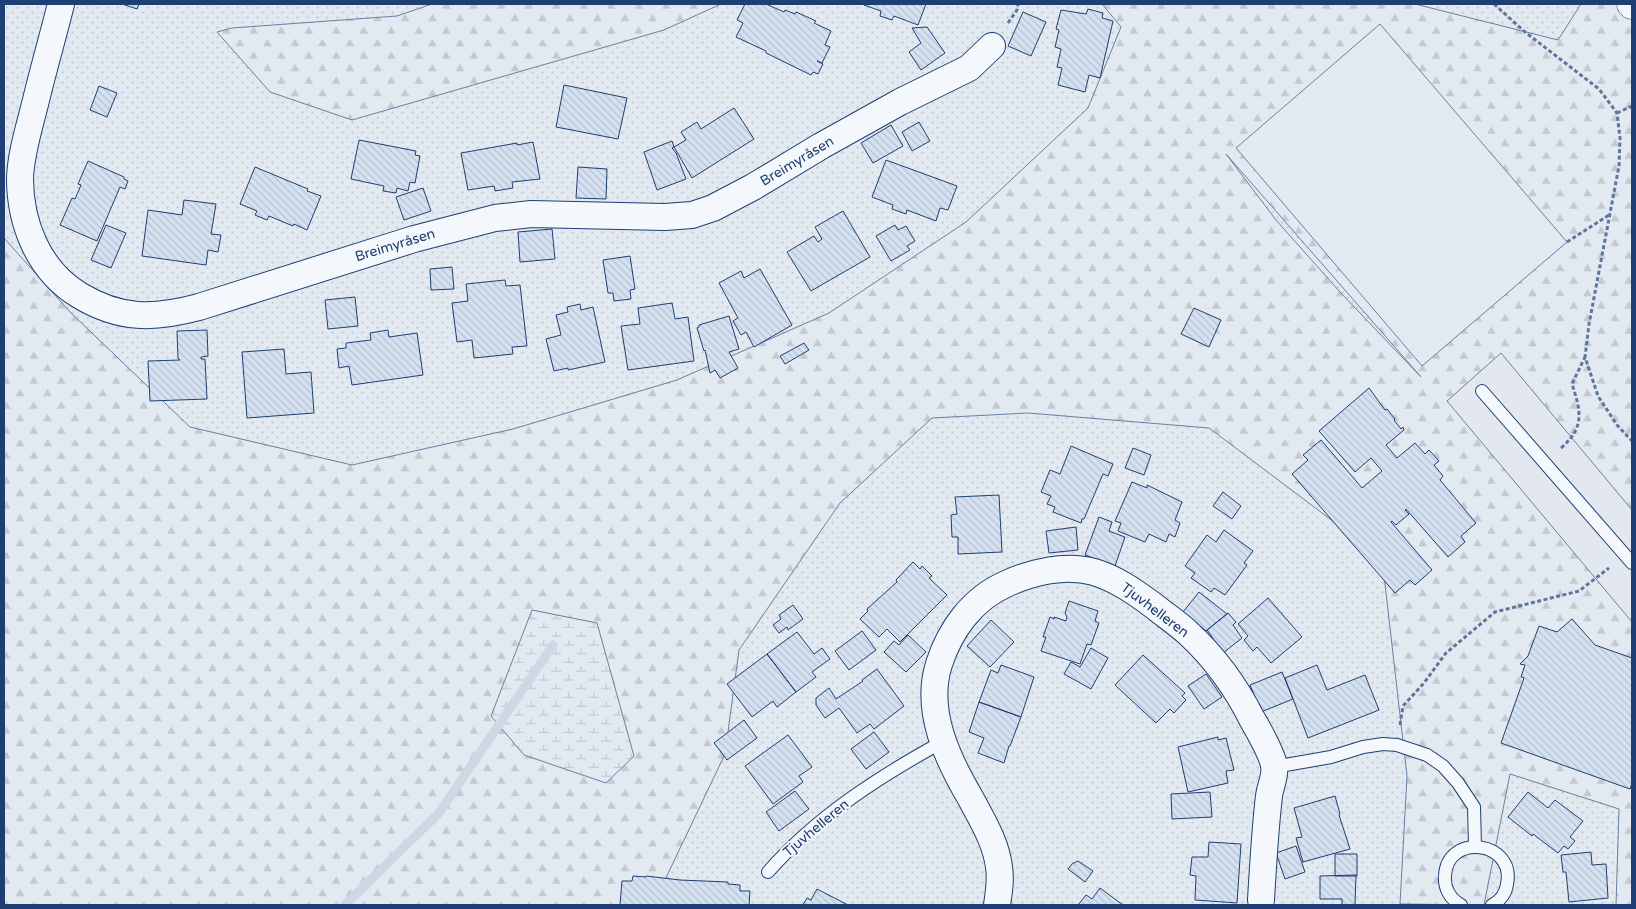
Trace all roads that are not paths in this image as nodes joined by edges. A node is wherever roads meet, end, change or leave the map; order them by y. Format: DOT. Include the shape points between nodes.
graph roads {
  1 [pos="61,4"];
  2 [pos="992,46"];
  3 [pos="1482,391"];
  4 [pos="1629,559"];
  5 [pos="944,741"];
  6 [pos="1274,767"];
  7 [pos="1475,846"];
  8 [pos="768,872"];
  9 [pos="1260,900"];
  10 [pos="997,905"];
  11 [pos="1461,905"];
  12 [pos="1492,905"];
  1 -- 2 [label="street, Breimyråsen" via="20,176 26,228 54,275 73,291 92,303 140,316 172,314 199,307 414,239 495,218 531,214 632,218 692,215 753,187 900,102 969,68"];
  3 -- 4 [label="lane"];
  5 -- 6 [label="street, Tjuvhelleren" via="938,726 934,690 938,666 959,623 974,605 999,587 1043,571 1070,569 1092,571 1114,579 1187,632 1232,684"];
  5 -- 8 [label="lane, Tjuvhelleren" via="890,772 824,819"];
  5 -- 10 [label="street, Tjuvhelleren" via="959,778 994,843 1000,866"];
  6 -- 7 [label="lane" via="1383,744 1427,754 1458,782 1474,807"];
  6 -- 9 [label="street"];
  7 -- 11 [label="lane" via="1457,853 1446,869 1446,888"];
  7 -- 12 [label="lane" via="1494,852 1506,867 1507,887"];
}
